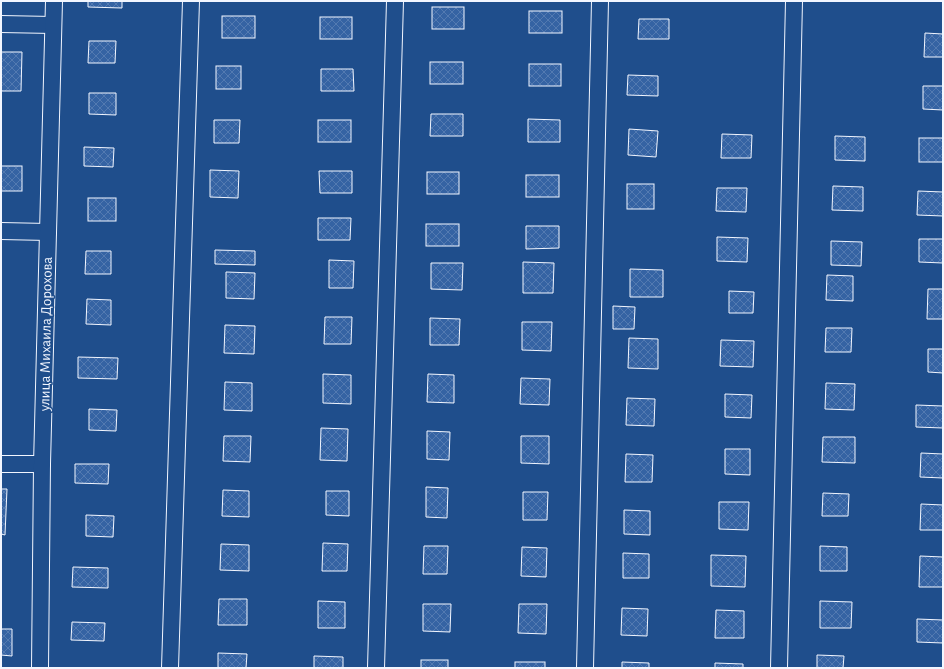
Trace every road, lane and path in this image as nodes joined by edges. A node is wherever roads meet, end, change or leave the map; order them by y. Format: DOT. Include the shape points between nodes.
graph roads {
  1 [pos="54,1"];
  2 [pos="191,1"];
  3 [pos="395,1"];
  4 [pos="600,1"];
  5 [pos="794,1"];
  6 [pos="1,24"];
  7 [pos="53,25"];
  8 [pos="1,231"];
  9 [pos="48,232"];
  10 [pos="1,464"];
  11 [pos="42,464"];
  12 [pos="40,668"];
  13 [pos="170,668"];
  14 [pos="376,668"];
  15 [pos="585,668"];
  16 [pos="780,668"];
  1 -- 7 [label="street, улица Михаила Дорохова"];
  2 -- 13 [label="street"];
  3 -- 14 [label="street"];
  4 -- 15 [label="street"];
  5 -- 16 [label="street"];
  6 -- 7 [label="street"];
  7 -- 9 [label="street, улица Михаила Дорохова"];
  8 -- 9 [label="street"];
  9 -- 11 [label="street, улица Михаила Дорохова"];
  10 -- 11 [label="street"];
  11 -- 12 [label="street, улица Михаила Дорохова"];
}
